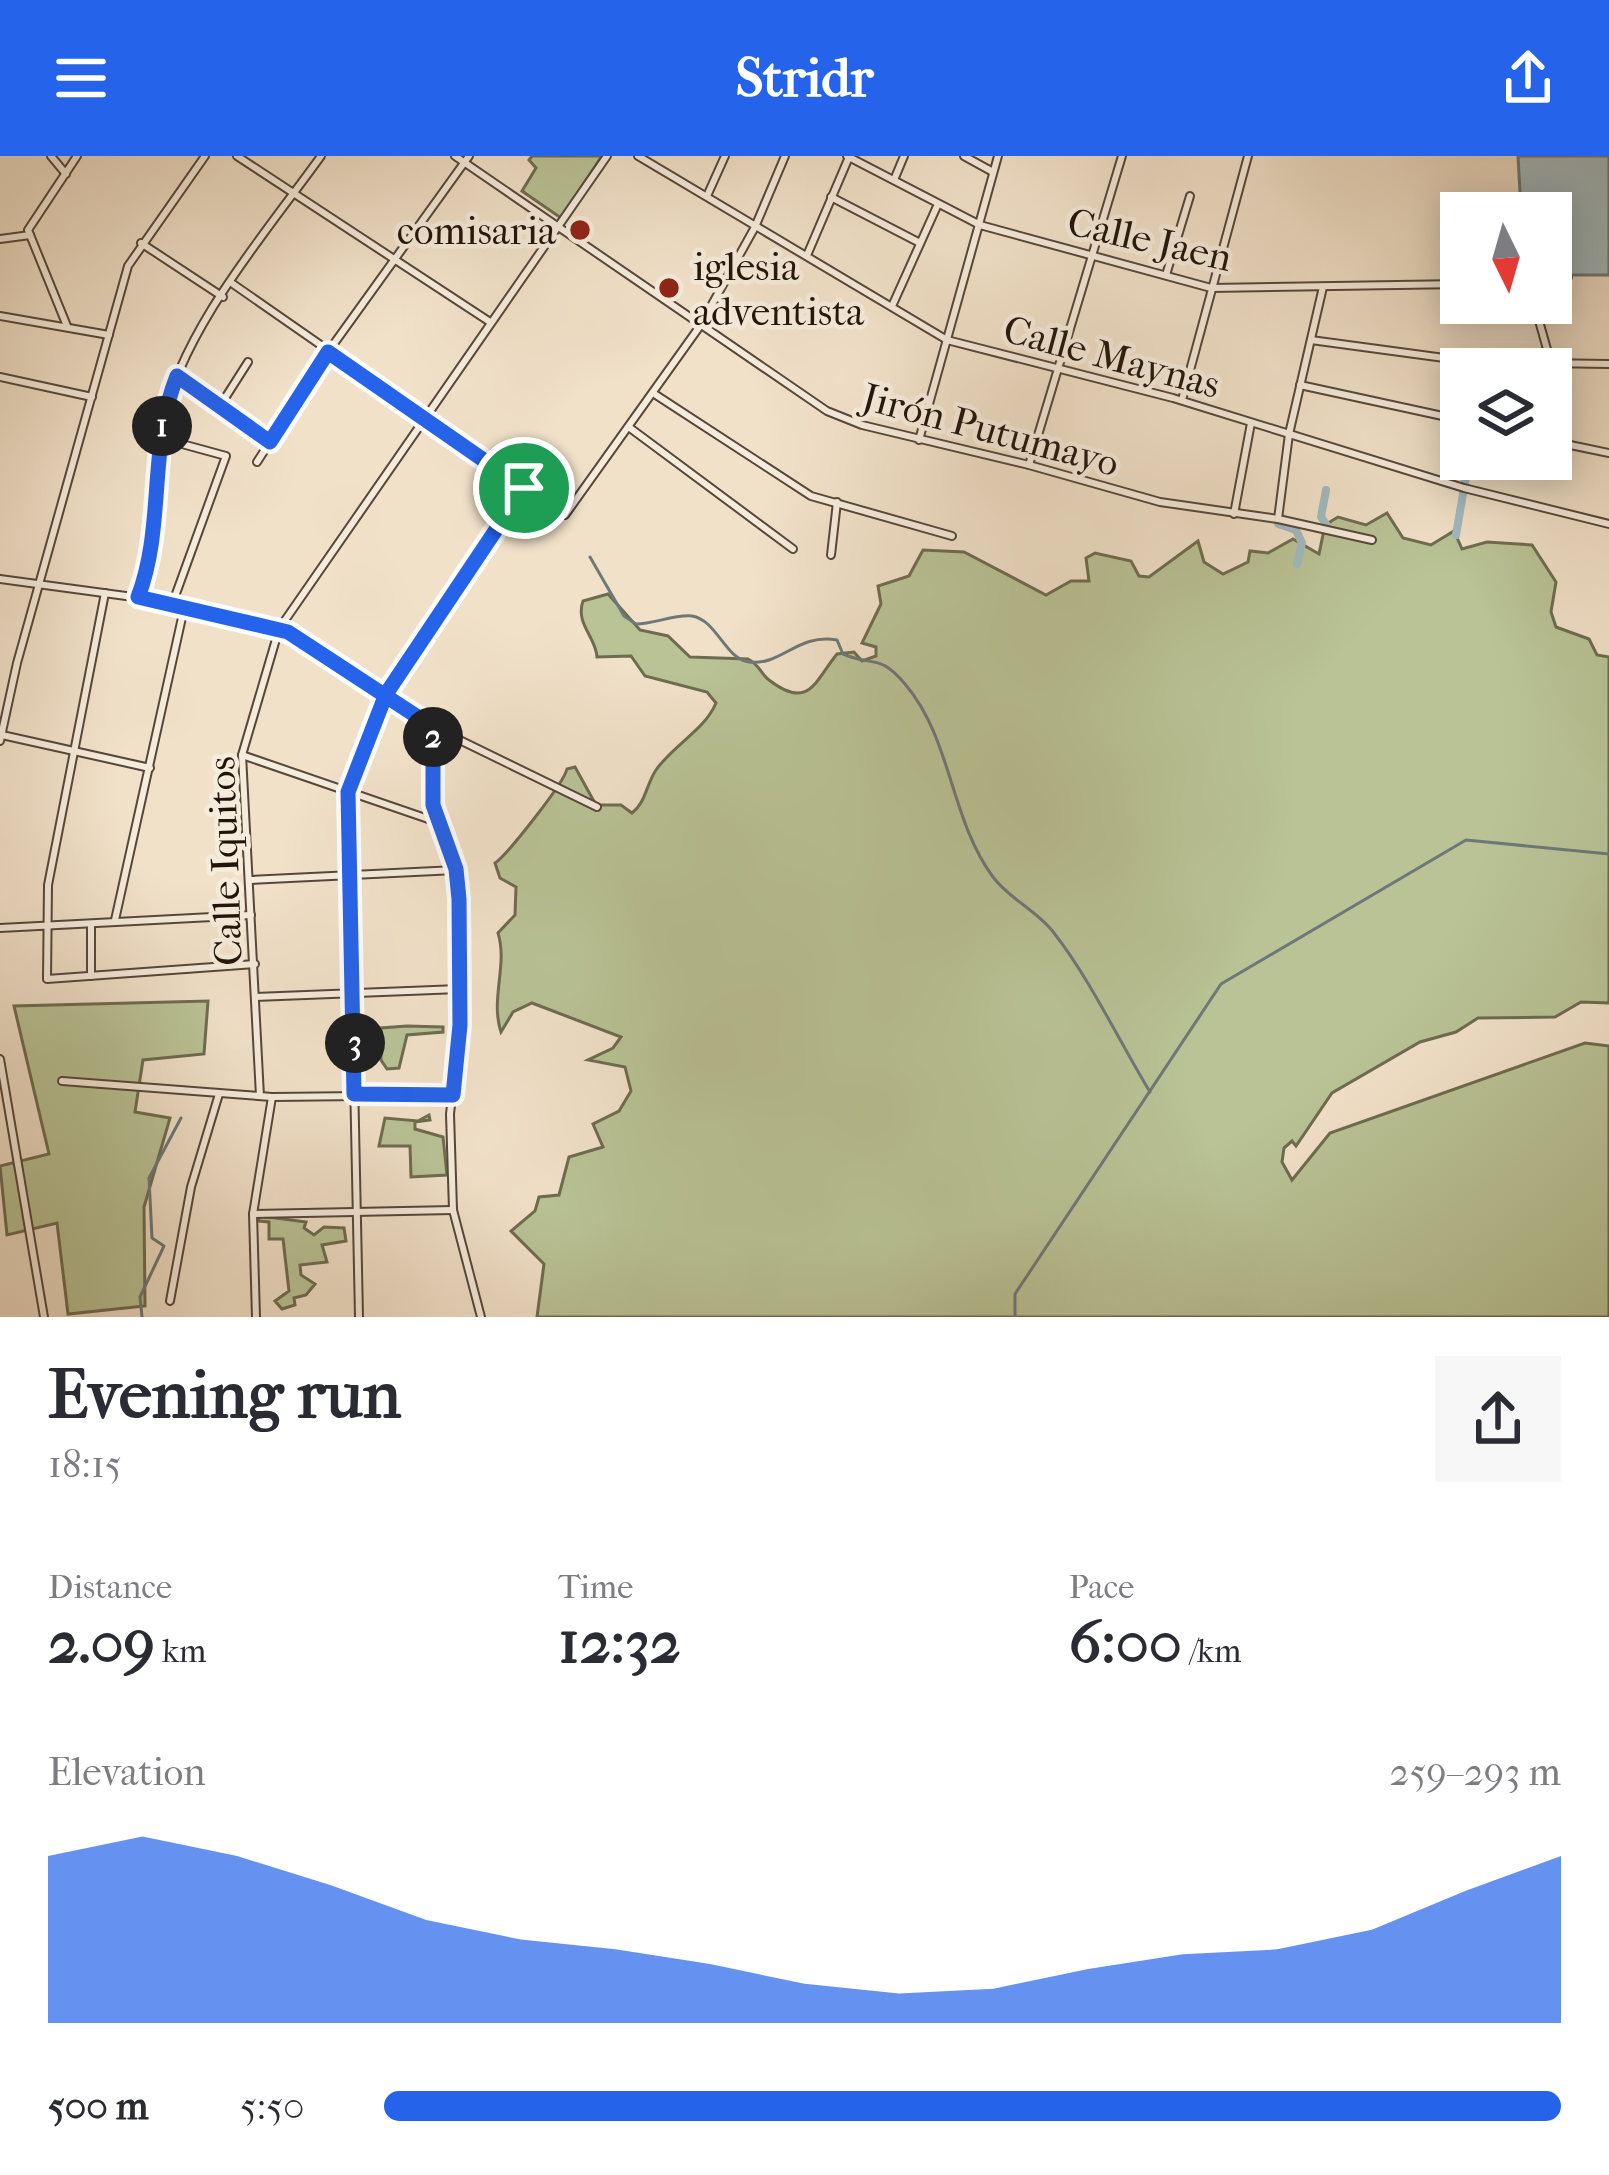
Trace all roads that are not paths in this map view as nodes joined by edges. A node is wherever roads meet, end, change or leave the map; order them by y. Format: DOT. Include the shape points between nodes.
graph roads {
  1 [pos="51,156"];
  2 [pos="77,156"];
  3 [pos="205,156"];
  4 [pos="237,156"];
  5 [pos="321,156"];
  6 [pos="455,156"];
  7 [pos="608,156"];
  8 [pos="638,156"];
  9 [pos="785,156"];
  10 [pos="848,156"];
  11 [pos="904,156"];
  12 [pos="964,156"];
  13 [pos="998,156"];
  14 [pos="1122,156"];
  15 [pos="1248,156"];
  16 [pos="724,157"];
  17 [pos="466,159"];
  18 [pos="994,172"];
  19 [pos="66,174"];
  20 [pos="893,181"];
  21 [pos="296,190"];
  22 [pos="1190,196"];
  23 [pos="706,197"];
  24 [pos="832,197"];
  25 [pos="938,203"];
  26 [pos="980,225"];
  27 [pos="755,227"];
  28 [pos="560,229"];
  29 [pos="30,236"];
  30 [pos="0,239"];
  31 [pos="141,243"];
  32 [pos="920,243"];
  33 [pos="808,253"];
  34 [pos="1095,256"];
  35 [pos="394,257"];
  36 [pos="1166,275"];
  37 [pos="233,284"];
  38 [pos="1440,284"];
  39 [pos="1323,287"];
  40 [pos="1211,288"];
  41 [pos="223,297"];
  42 [pos="892,306"];
  43 [pos="0,316"];
  44 [pos="490,322"];
  45 [pos="68,326"];
  46 [pos="700,326"];
  47 [pos="110,335"];
  48 [pos="947,340"];
  49 [pos="1311,340"];
  50 [pos="328,352"];
  51 [pos="1440,354"];
  52 [pos="248,362"];
  53 [pos="1607,363"];
  54 [pos="1572,366"];
  55 [pos="1060,368"];
  56 [pos="177,376"];
  57 [pos="0,377"];
  58 [pos="1300,385"];
  59 [pos="656,395"];
  60 [pos="92,397"];
  61 [pos="1182,400"];
  62 [pos="220,406"];
  63 [pos="1440,415"];
  64 [pos="424,418"];
  65 [pos="1252,422"];
  66 [pos="630,428"];
  67 [pos="1289,434"];
  68 [pos="160,438"];
  69 [pos="919,440"];
  70 [pos="270,442"];
  71 [pos="1572,445"];
  72 [pos="1609,453"];
  73 [pos="257,462"];
  74 [pos="1028,465"];
  75 [pos="524,488"];
  76 [pos="837,502"];
  77 [pos="1234,514"];
  78 [pos="1278,519"];
  79 [pos="1609,524"];
  80 [pos="952,536"];
  81 [pos="1372,540"];
  82 [pos="793,549"];
  83 [pos="831,555"];
  84 [pos="0,579"];
  85 [pos="39,583"];
  86 [pos="104,593"];
  87 [pos="138,597"];
  88 [pos="172,602"];
  89 [pos="185,604"];
  90 [pos="280,629"];
  91 [pos="386,694"];
  92 [pos="433,727"];
  93 [pos="0,737"];
  94 [pos="71,752"];
  95 [pos="242,755"];
  96 [pos="150,768"];
  97 [pos="348,792"];
  98 [pos="597,807"];
  99 [pos="437,822"];
  100 [pos="456,869"];
  101 [pos="350,875"];
  102 [pos="248,880"];
  103 [pos="251,915"];
  104 [pos="116,920"];
  105 [pos="91,927"];
  106 [pos="0,928"];
  107 [pos="45,929"];
  108 [pos="255,964"];
  109 [pos="91,976"];
  110 [pos="459,989"];
  111 [pos="355,993"];
  112 [pos="255,997"];
  113 [pos="0,1059"];
  114 [pos="1,1075"];
  115 [pos="62,1081"];
  116 [pos="219,1094"];
  117 [pos="354,1094"];
  118 [pos="453,1095"];
  119 [pos="260,1096"];
  120 [pos="272,1097"];
  121 [pos="453,1210"];
  122 [pos="360,1212"];
  123 [pos="253,1214"];
  124 [pos="170,1301"];
  125 [pos="44,1317"];
  126 [pos="256,1317"];
  127 [pos="359,1317"];
  128 [pos="481,1317"];
  1 -- 19 [label="street"];
  2 -- 19 [label="street"];
  3 -- 31 [label="street"];
  4 -- 21 [label="street"];
  5 -- 21 [label="street"];
  6 -- 17 [label="street, Jirón Putumayo"];
  7 -- 28 [label="street, Calle Iquitos"];
  8 -- 23 [label="street, Calle Maynas"];
  9 -- 27 [label="street"];
  10 -- 20 [label="street, Calle Jaen"];
  10 -- 24 [label="street"];
  11 -- 20 [label="street"];
  12 -- 18 [label="street"];
  13 -- 18 [label="street"];
  14 -- 34 [label="street"];
  15 -- 40 [label="street"];
  16 -- 23 [label="street"];
  17 -- 28 [label="street, Jirón Putumayo"];
  17 -- 35 [label="street"];
  18 -- 26 [label="street"];
  19 -- 29 [label="street" via="28,226"];
  20 -- 25 [label="street, Calle Jaen"];
  21 -- 35 [label="street"];
  21 -- 37 [label="street"];
  22 -- 36 [label="street"];
  23 -- 27 [label="street, Calle Maynas"];
  24 -- 32 [label="street"];
  24 -- 33 [label="street"];
  25 -- 26 [label="street, Calle Jaen"];
  25 -- 32 [label="street"];
  26 -- 34 [label="street, Calle Jaen"];
  26 -- 48 [label="street"];
  27 -- 33 [label="street, Calle Maynas"];
  27 -- 46 [label="street"];
  28 -- 44 [label="street, Calle Iquitos"];
  28 -- 46 [label="street, Jirón Putumayo"];
  29 -- 30 [label="street"];
  29 -- 45 [label="street"];
  31 -- 41 [label="street"];
  31 -- 47 [label="street"];
  32 -- 42 [label="street"];
  33 -- 42 [label="street, Calle Maynas"];
  34 -- 36 [label="street, Calle Jaen"];
  34 -- 55 [label="street"];
  35 -- 44 [label="street"];
  35 -- 50 [label="street"];
  36 -- 40 [label="street, Calle Jaen"];
  37 -- 41 [label="street"];
  37 -- 50 [label="street"];
  38 -- 39 [label="street, Calle Jaen"];
  39 -- 40 [label="street, Calle Jaen"];
  39 -- 49 [label="street"];
  40 -- 61 [label="street"];
  41 -- 56 [label="street"];
  42 -- 48 [label="street, Calle Maynas"];
  43 -- 45 [label="street"];
  44 -- 64 [label="street, Calle Iquitos"];
  45 -- 47 [label="street"];
  46 -- 59 [label="street"];
  46 -- 69 [label="street, Jirón Putumayo" via="826,411"];
  47 -- 60 [label="street"];
  48 -- 55 [label="street, Calle Maynas"];
  48 -- 69 [label="street"];
  49 -- 51 [label="street"];
  49 -- 58 [label="street"];
  50 -- 64 [label="street"];
  50 -- 70 [label="street"];
  52 -- 62 [label="street"];
  53 -- 54 [label="street"];
  55 -- 61 [label="street, Calle Maynas"];
  55 -- 74 [label="street"];
  56 -- 62 [label="street"];
  56 -- 68 [label="street"];
  57 -- 60 [label="street"];
  58 -- 63 [label="street"];
  58 -- 67 [label="street"];
  59 -- 66 [label="street"];
  59 -- 76 [label="street" via="747,459"];
  60 -- 85 [label="street"];
  61 -- 65 [label="street, Calle Maynas"];
  62 -- 70 [label="street"];
  64 -- 75 [label="street"];
  64 -- 90 [label="street, Calle Iquitos"];
  65 -- 67 [label="street, Calle Maynas"];
  65 -- 77 [label="street"];
  66 -- 75 [label="street" via="565,515"];
  66 -- 82 [label="street"];
  67 -- 78 [label="street"];
  67 -- 79 [label="street, Calle Maynas"];
  68 -- 87 [label="street" via="148,572"];
  68 -- 88 [label="street" via="226,456"];
  69 -- 74 [label="street, Jirón Putumayo"];
  70 -- 73 [label="street"];
  71 -- 72 [label="street"];
  74 -- 77 [label="street, Jirón Putumayo"];
  75 -- 91 [label="street"];
  76 -- 80 [label="street"];
  76 -- 83 [label="street"];
  77 -- 78 [label="street, Jirón Putumayo"];
  78 -- 81 [label="street, Jirón Putumayo"];
  84 -- 85 [label="street"];
  85 -- 86 [label="street"];
  85 -- 93 [label="street"];
  86 -- 87 [label="street"];
  86 -- 94 [label="street"];
  87 -- 88 [label="street"];
  88 -- 89 [label="street"];
  89 -- 90 [label="street"];
  89 -- 96 [label="street"];
  90 -- 91 [label="street"];
  90 -- 95 [label="street, Calle Iquitos"];
  91 -- 92 [label="street"];
  91 -- 97 [label="street"];
  92 -- 98 [label="street"];
  92 -- 99 [label="street"];
  93 -- 94 [label="street"];
  94 -- 96 [label="street"];
  94 -- 107 [label="street"];
  95 -- 97 [label="street"];
  95 -- 102 [label="street, Calle Iquitos"];
  96 -- 104 [label="street"];
  97 -- 99 [label="street"];
  97 -- 101 [label="street"];
  99 -- 100 [label="street"];
  100 -- 101 [label="street"];
  100 -- 110 [label="street"];
  101 -- 102 [label="street"];
  101 -- 111 [label="street"];
  102 -- 103 [label="street, Calle Iquitos"];
  103 -- 104 [label="street"];
  103 -- 108 [label="street, Calle Iquitos"];
  104 -- 105 [label="street"];
  105 -- 107 [label="street"];
  105 -- 109 [label="street"];
  106 -- 107 [label="street"];
  107 -- 109 [label="street" via="47,979"];
  108 -- 109 [label="street"];
  108 -- 112 [label="street, Calle Iquitos"];
  110 -- 111 [label="street"];
  110 -- 118 [label="street"];
  111 -- 112 [label="street"];
  111 -- 117 [label="street"];
  112 -- 119 [label="street, Calle Iquitos"];
  113 -- 114 [label="street"];
  114 -- 125 [label="street"];
  115 -- 116 [label="street"];
  116 -- 119 [label="street"];
  116 -- 124 [label="street"];
  117 -- 118 [label="street"];
  117 -- 120 [label="street"];
  117 -- 122 [label="street"];
  118 -- 121 [label="street"];
  119 -- 120 [label="street"];
  120 -- 123 [label="street"];
  121 -- 122 [label="street"];
  121 -- 128 [label="street"];
  122 -- 123 [label="street"];
  122 -- 127 [label="street"];
  123 -- 126 [label="street"];
}
